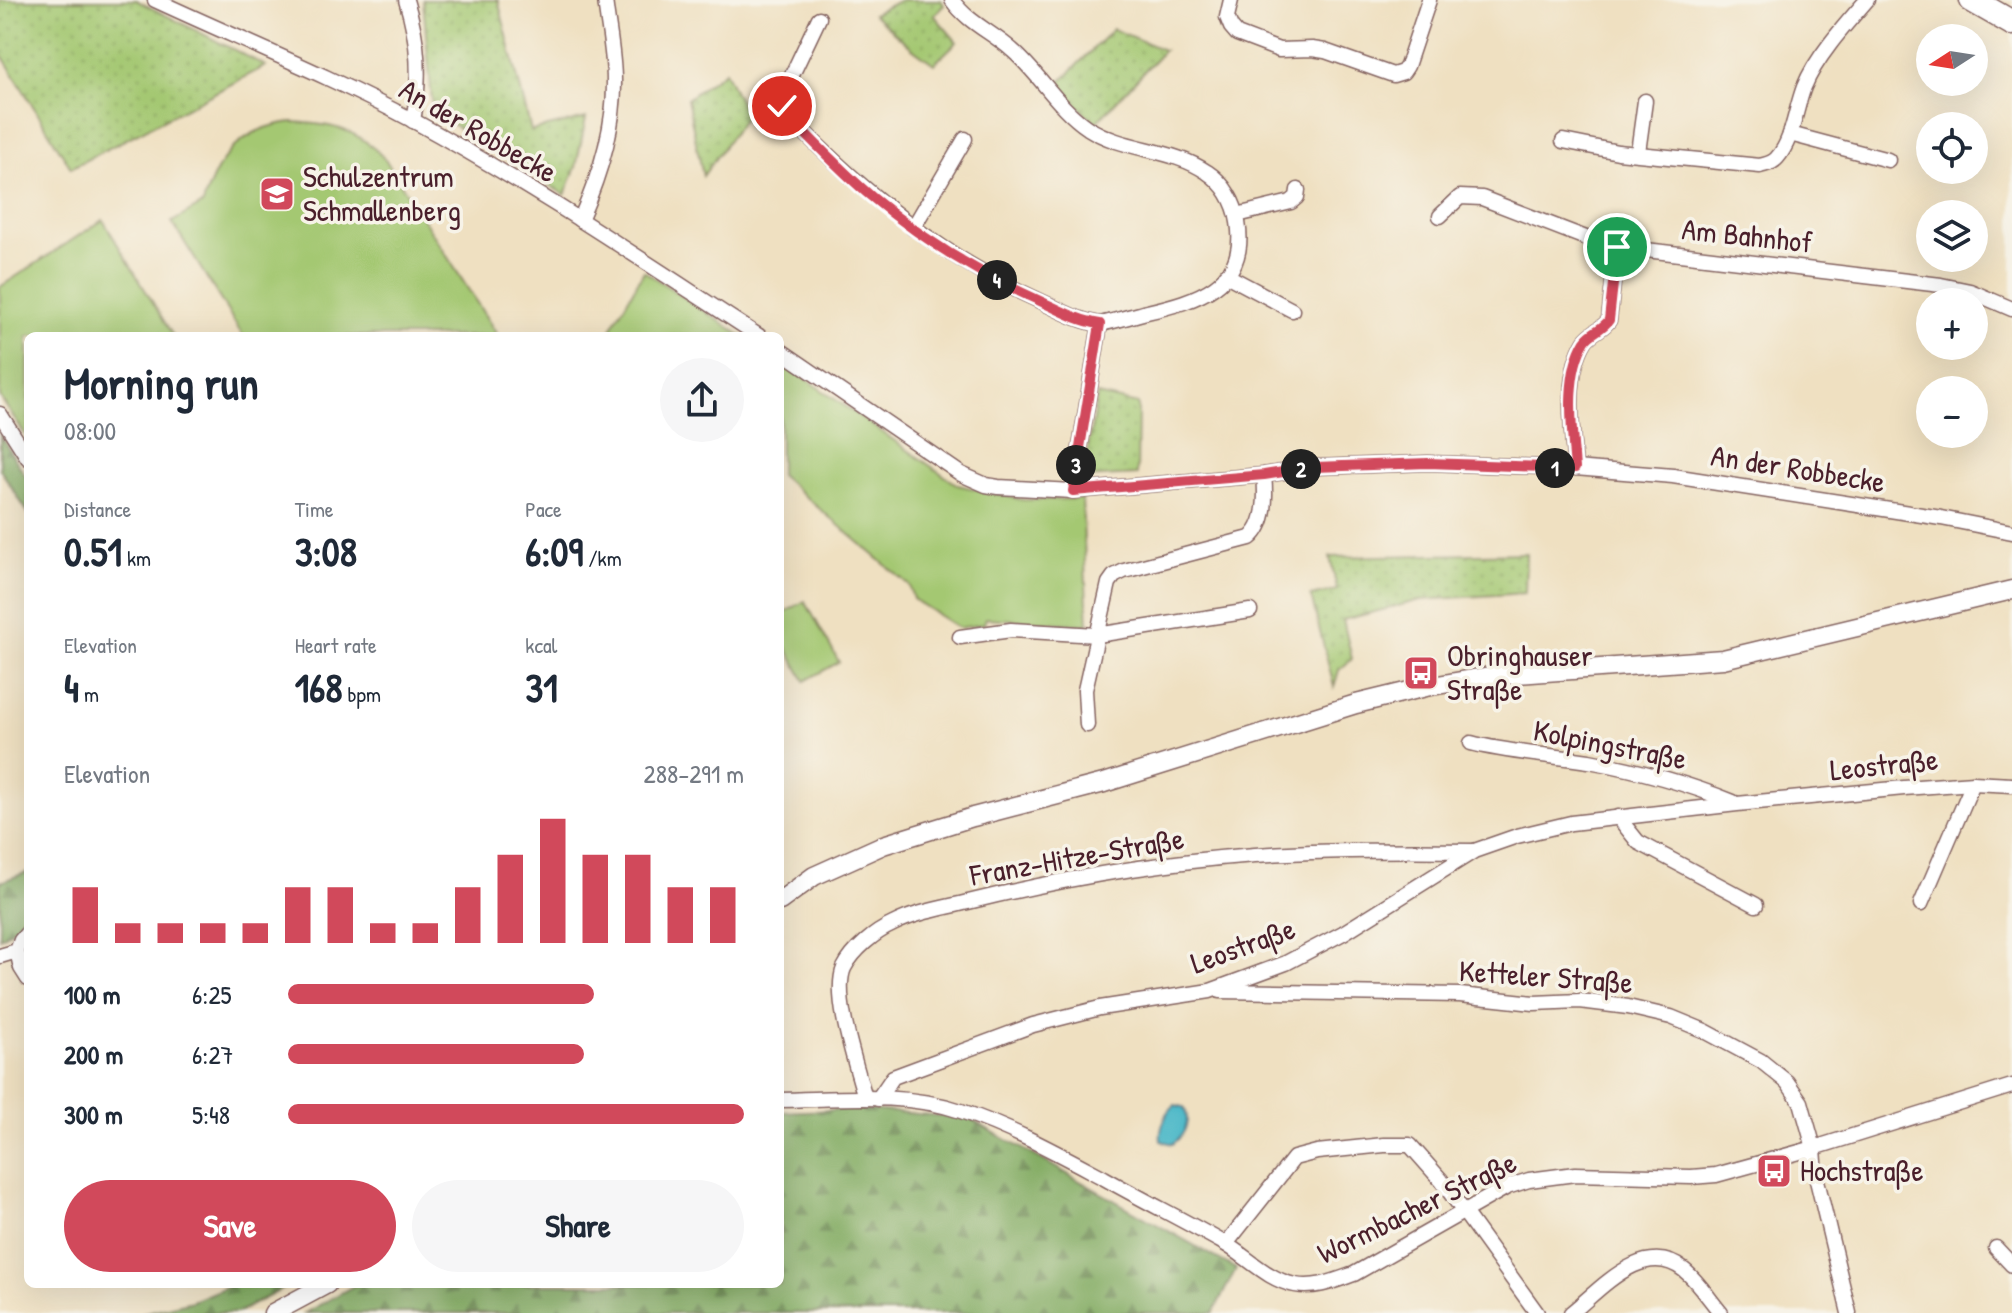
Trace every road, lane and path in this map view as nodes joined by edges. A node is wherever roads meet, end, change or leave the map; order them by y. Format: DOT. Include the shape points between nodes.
graph roads {
  1 [pos="155,0"];
  2 [pos="406,0"];
  3 [pos="605,0"];
  4 [pos="952,0"];
  5 [pos="1231,0"];
  6 [pos="1429,0"];
  7 [pos="1867,0"];
  8 [pos="1972,0"];
  9 [pos="819,18"];
  10 [pos="2012,23"];
  11 [pos="1645,101"];
  12 [pos="413,121"];
  13 [pos="1790,134"];
  14 [pos="965,139"];
  15 [pos="1563,141"];
  16 [pos="1638,152"];
  17 [pos="1888,160"];
  18 [pos="1298,190"];
  19 [pos="1237,215"];
  20 [pos="1440,216"];
  21 [pos="580,220"];
  22 [pos="913,228"];
  23 [pos="1617,247"];
  24 [pos="1226,275"];
  25 [pos="2012,309"];
  26 [pos="1292,310"];
  27 [pos="1100,324"];
  28 [pos="753,332"];
  29 [pos="784,353"];
  30 [pos="0,414"];
  31 [pos="24,452"];
  32 [pos="1575,468"];
  33 [pos="1264,475"];
  34 [pos="1073,491"];
  35 [pos="2012,532"];
  36 [pos="2012,590"];
  37 [pos="1250,611"];
  38 [pos="1097,635"];
  39 [pos="960,637"];
  40 [pos="1087,725"];
  41 [pos="1471,743"];
  42 [pos="1973,783"];
  43 [pos="2012,785"];
  44 [pos="1737,804"];
  45 [pos="1618,817"];
  46 [pos="1474,851"];
  47 [pos="784,898"];
  48 [pos="1921,904"];
  49 [pos="1756,905"];
  50 [pos="24,937"];
  51 [pos="17,951"];
  52 [pos="0,956"];
  53 [pos="24,973"];
  54 [pos="1210,991"];
  55 [pos="2012,1086"];
  56 [pos="871,1098"];
  57 [pos="784,1100"];
  58 [pos="1814,1148"];
  59 [pos="1463,1211"];
  60 [pos="1226,1244"];
  61 [pos="1996,1248"];
  62 [pos="2012,1265"];
  63 [pos="320,1288"];
  64 [pos="273,1313"];
  65 [pos="1537,1313"];
  66 [pos="1571,1313"];
  67 [pos="1721,1313"];
  68 [pos="1849,1313"];
  1 -- 12 [label="street, An der Robbecke"];
  2 -- 12 [label="street" via="419,61"];
  3 -- 21 [label="street" via="614,72 612,114 599,172"];
  4 -- 19 [label="street" via="971,21 1014,51 1082,123 1115,140 1202,168 1223,187"];
  5 -- 6 [label="street" via="1227,17 1237,34 1279,50 1325,51 1393,75 1407,66"];
  7 -- 13 [label="street" via="1805,84"];
  8 -- 10 [label="main road"];
  9 -- 22 [label="street" via="782,106 872,197"];
  11 -- 16 [label="street"];
  12 -- 21 [label="street, An der Robbecke"];
  13 -- 16 [label="street" via="1778,157 1760,166"];
  13 -- 17 [label="street"];
  14 -- 22 [label="street"];
  15 -- 16 [label="street"];
  18 -- 19 [label="street" via="1291,202"];
  19 -- 24 [label="street" via="1237,254"];
  20 -- 23 [label="street, Am Bahnhof" via="1460,197 1482,198"];
  21 -- 28 [label="street, An der Robbecke"];
  22 -- 27 [label="street" via="1022,293"];
  23 -- 25 [label="street, Am Bahnhof" via="1941,285"];
  23 -- 32 [label="street" via="1609,320 1584,344 1572,383"];
  24 -- 26 [label="street"];
  24 -- 27 [label="street" via="1211,291 1189,302"];
  27 -- 34 [label="street"];
  29 -- 34 [label="street, An der Robbecke" via="971,479 1014,489"];
  30 -- 31 [label="street"];
  32 -- 33 [label="street, An der Robbecke" via="1428,463 1315,467"];
  32 -- 35 [label="street, An der Robbecke" via="1673,476"];
  33 -- 34 [label="street, An der Robbecke"];
  33 -- 38 [label="street" via="1256,533 1114,576"];
  36 -- 47 [label="street" via="1723,659 1490,676 1356,704 883,845 814,876"];
  37 -- 38 [label="street"];
  38 -- 39 [label="street" via="1011,630"];
  38 -- 40 [label="street" via="1085,690"];
  41 -- 44 [label="street, Kolpingstraße" via="1647,774"];
  42 -- 43 [label="street, Leostraße"];
  42 -- 44 [label="street, Leostraße"];
  42 -- 48 [label="street"];
  44 -- 45 [label="street, Leostraße"];
  45 -- 46 [label="street, Leostraße" via="1558,826"];
  45 -- 49 [label="street" via="1638,842"];
  46 -- 54 [label="street, Leostraße" via="1343,933 1286,963"];
  46 -- 56 [label="street, Franz-Hitze-Straße" via="1380,849 1193,862 1017,891 892,924 853,956 841,981 842,1003"];
  50 -- 51 [label="street"];
  51 -- 52 [label="street"];
  51 -- 53 [label="street"];
  54 -- 56 [label="street, Leostraße" via="1100,1008 1033,1025 893,1077"];
  54 -- 58 [label="street, Ketteler Straße" via="1580,1001 1671,1017 1761,1061 1787,1082 1801,1102"];
  55 -- 58 [label="street, Wormbacher Straße"];
  56 -- 57 [label="street, Wormbacher Straße"];
  56 -- 60 [label="street, Wormbacher Straße" via="941,1106 1001,1126"];
  58 -- 59 [label="street, Wormbacher Straße" via="1716,1175 1549,1176 1507,1187"];
  58 -- 68 [label="street, Ketteler Straße"];
  59 -- 60 [label="street, Wormbacher Straße" via="1354,1274 1308,1287 1273,1276"];
  59 -- 60 [label="street" via="1410,1145 1317,1152 1294,1158"];
  59 -- 65 [label="street"];
  61 -- 62 [label="street"];
  63 -- 64 [label="street"];
  66 -- 67 [label="street" via="1632,1265 1656,1258 1688,1272"];
}
